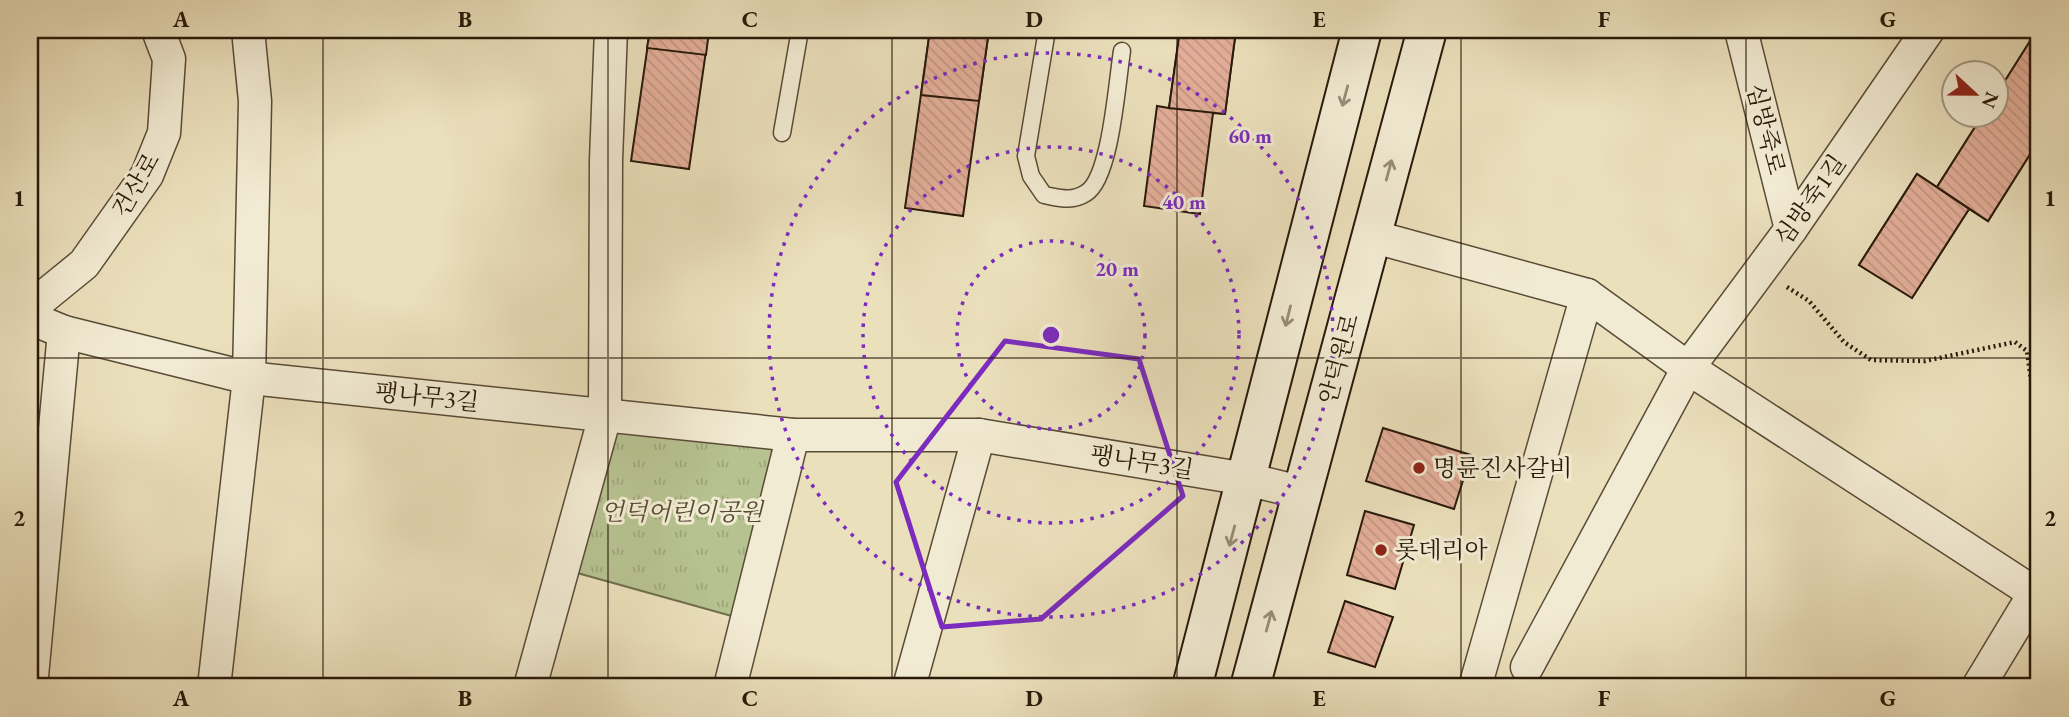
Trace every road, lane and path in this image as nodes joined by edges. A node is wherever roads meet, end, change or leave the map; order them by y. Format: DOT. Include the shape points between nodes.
graph roads {
  1 [pos="158,30"];
  2 [pos="248,30"];
  3 [pos="611,30"];
  4 [pos="800,30"];
  5 [pos="1047,30"];
  6 [pos="1362,30"];
  7 [pos="1427,30"];
  8 [pos="1741,30"];
  9 [pos="1928,30"];
  10 [pos="1122,51"];
  11 [pos="782,133"];
  12 [pos="1791,229"];
  13 [pos="1371,236"];
  14 [pos="1760,270"];
  15 [pos="1587,295"];
  16 [pos="30,308"];
  17 [pos="30,318"];
  18 [pos="64,332"];
  19 [pos="1688,369"];
  20 [pos="248,378"];
  21 [pos="605,416"];
  22 [pos="793,435"];
  23 [pos="979,435"];
  24 [pos="2039,437"];
  25 [pos="1246,480"];
  26 [pos="1304,493"];
  27 [pos="2038,592"];
  28 [pos="1527,667"];
  29 [pos="531,683"];
  30 [pos="31,687"];
  31 [pos="214,687"];
  32 [pos="730,687"];
  33 [pos="909,687"];
  34 [pos="1192,687"];
  35 [pos="1250,687"];
  36 [pos="1475,687"];
  37 [pos="1979,687"];
  1 -- 16 [label="street, 건산로" via="169,59 164,133 147,175 84,264"];
  2 -- 20 [label="street" via="255,101"];
  3 -- 21 [label="street"];
  4 -- 11 [label="lane"];
  5 -- 10 [label="lane" via="1026,156 1031,176 1044,195 1070,200 1089,192 1104,166"];
  6 -- 25 [label="street, one-way"];
  13 -- 7 [label="street, 안덕원로, one-way"];
  8 -- 12 [label="street, 심방죽로"];
  9 -- 12 [label="street, 심방죽1길"];
  12 -- 14 [label="street, 심방죽1길"];
  13 -- 15 [label="street"];
  13 -- 26 [label="street, 안덕원로"];
  14 -- 19 [label="street, 심방죽1길"];
  14 -- 24 [label="path" via="1809,301 1844,342 1871,360 1925,361 2015,342 2027,351"];
  15 -- 19 [label="street"];
  15 -- 36 [label="street"];
  17 -- 18 [label="street, 팽나무3길"];
  18 -- 20 [label="street, 팽나무3길"];
  18 -- 30 [label="street"];
  19 -- 27 [label="street"];
  19 -- 28 [label="street, 심방죽1길"];
  20 -- 21 [label="street, 팽나무3길"];
  20 -- 31 [label="street"];
  21 -- 22 [label="street, 팽나무3길"];
  21 -- 29 [label="street"];
  22 -- 23 [label="street, 팽나무3길"];
  22 -- 32 [label="street"];
  23 -- 25 [label="street, 팽나무3길"];
  23 -- 33 [label="street"];
  25 -- 26 [label="street, 팽나무3길"];
  25 -- 34 [label="street, one-way"];
  35 -- 26 [label="street, 안덕원로, one-way"];
  27 -- 37 [label="street"];
}
